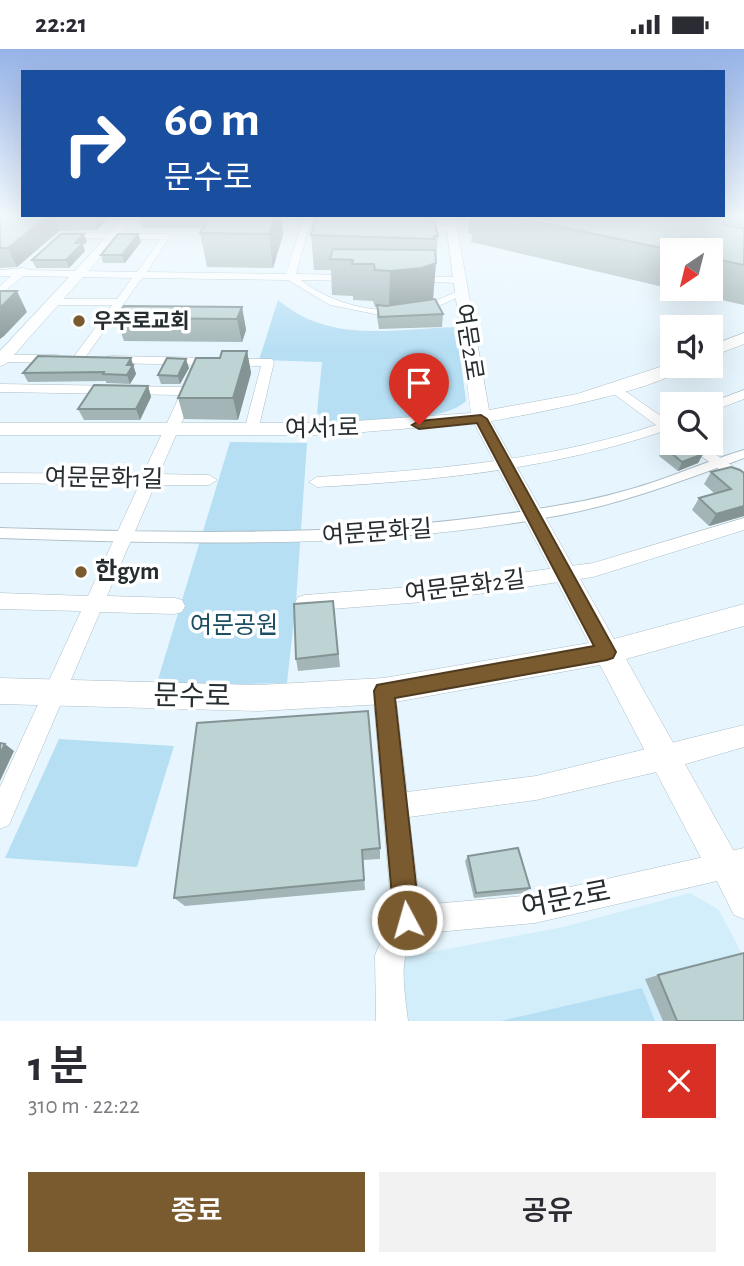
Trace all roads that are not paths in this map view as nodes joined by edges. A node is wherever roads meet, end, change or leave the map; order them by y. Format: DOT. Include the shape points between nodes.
graph roads {
  1 [pos="91,261"];
  2 [pos="150,261"];
  3 [pos="295,261"];
  4 [pos="456,261"];
  5 [pos="31,264"];
  6 [pos="0,273"];
  7 [pos="20,273"];
  8 [pos="79,274"];
  9 [pos="140,275"];
  10 [pos="290,277"];
  11 [pos="360,278"];
  12 [pos="402,279"];
  13 [pos="459,287"];
  14 [pos="0,292"];
  15 [pos="54,302"];
  16 [pos="120,302"];
  17 [pos="743,340"];
  18 [pos="723,347"];
  19 [pos="1,359"];
  20 [pos="78,359"];
  21 [pos="200,362"];
  22 [pos="660,372"];
  23 [pos="0,388"];
  24 [pos="615,388"];
  25 [pos="188,391"];
  26 [pos="744,394"];
  27 [pos="723,403"];
  28 [pos="481,419"];
  29 [pos="660,420"];
  30 [pos="0,429"];
  31 [pos="660,429"];
  32 [pos="251,431"];
  33 [pos="170,432"];
  34 [pos="744,454"];
  35 [pos="707,455"];
  36 [pos="720,464"];
  37 [pos="506,466"];
  38 [pos="0,478"];
  39 [pos="149,480"];
  40 [pos="209,480"];
  41 [pos="317,482"];
  42 [pos="744,482"];
  43 [pos="533,516"];
  44 [pos="744,524"];
  45 [pos="0,533"];
  46 [pos="124,537"];
  47 [pos="565,575"];
  48 [pos="0,601"];
  49 [pos="305,603"];
  50 [pos="95,604"];
  51 [pos="175,606"];
  52 [pos="744,615"];
  53 [pos="607,652"];
  54 [pos="0,691"];
  55 [pos="384,691"];
  56 [pos="57,692"];
  57 [pos="744,736"];
  58 [pos="665,758"];
  59 [pos="396,806"];
  60 [pos="0,815"];
  61 [pos="734,864"];
  62 [pos="744,905"];
  63 [pos="407,920"];
  64 [pos="392,1021"];
  1 -- 8 [label="street"];
  2 -- 9 [label="street"];
  3 -- 10 [label="street"];
  4 -- 13 [label="street, 여문2로"];
  5 -- 7 [label="street"];
  6 -- 7 [label="street"];
  7 -- 8 [label="street"];
  7 -- 14 [label="street"];
  8 -- 9 [label="street"];
  8 -- 15 [label="street"];
  9 -- 10 [label="street"];
  9 -- 16 [label="street"];
  10 -- 11 [label="street"];
  10 -- 13 [label="street" via="323,298 370,311 417,310"];
  12 -- 13 [label="street"];
  13 -- 28 [label="street, 여문2로"];
  15 -- 16 [label="street"];
  15 -- 19 [label="street"];
  16 -- 20 [label="street"];
  17 -- 18 [label="street"];
  19 -- 20 [label="street"];
  20 -- 21 [label="street"];
  21 -- 25 [label="street"];
  21 -- 32 [label="street" via="268,362"];
  22 -- 24 [label="street, 여서1로"];
  23 -- 25 [label="street"];
  24 -- 28 [label="street, 여서1로"];
  24 -- 29 [label="street"];
  25 -- 33 [label="street"];
  26 -- 27 [label="street"];
  28 -- 32 [label="street, 여서1로" via="362,429"];
  28 -- 37 [label="street, 여문2로"];
  30 -- 33 [label="street, 여서1로"];
  31 -- 37 [label="street"];
  32 -- 33 [label="street, 여서1로"];
  33 -- 39 [label="street"];
  34 -- 36 [label="street, 여문문화길"];
  35 -- 36 [label="street"];
  36 -- 42 [label="street"];
  36 -- 43 [label="street, 여문문화길"];
  37 -- 41 [label="street"];
  37 -- 43 [label="street, 여문2로"];
  38 -- 39 [label="street, 여문문화1길"];
  39 -- 40 [label="street, 여문문화1길"];
  39 -- 46 [label="street"];
  43 -- 46 [label="street, 여문문화길" via="345,536"];
  43 -- 47 [label="street, 여문2로"];
  44 -- 47 [label="street, 여문문화2길"];
  45 -- 46 [label="street, 여문문화길"];
  46 -- 50 [label="street"];
  47 -- 49 [label="street, 여문문화2길" via="423,594"];
  47 -- 53 [label="street, 여문2로"];
  48 -- 50 [label="street"];
  50 -- 51 [label="street"];
  50 -- 56 [label="street"];
  52 -- 53 [label="street, 문수로"];
  53 -- 55 [label="street, 문수로"];
  53 -- 58 [label="street, 여문2로"];
  54 -- 56 [label="street, 문수로"];
  55 -- 56 [label="street, 문수로" via="259,698"];
  55 -- 59 [label="street"];
  56 -- 60 [label="street"];
  57 -- 58 [label="street"];
  58 -- 59 [label="street" via="536,788"];
  58 -- 61 [label="street, 여문2로"];
  59 -- 63 [label="street"];
  61 -- 62 [label="street, 여문2로"];
  61 -- 63 [label="street, 여문2로" via="535,909"];
  63 -- 64 [label="street" via="394,936 388,955"];
}
